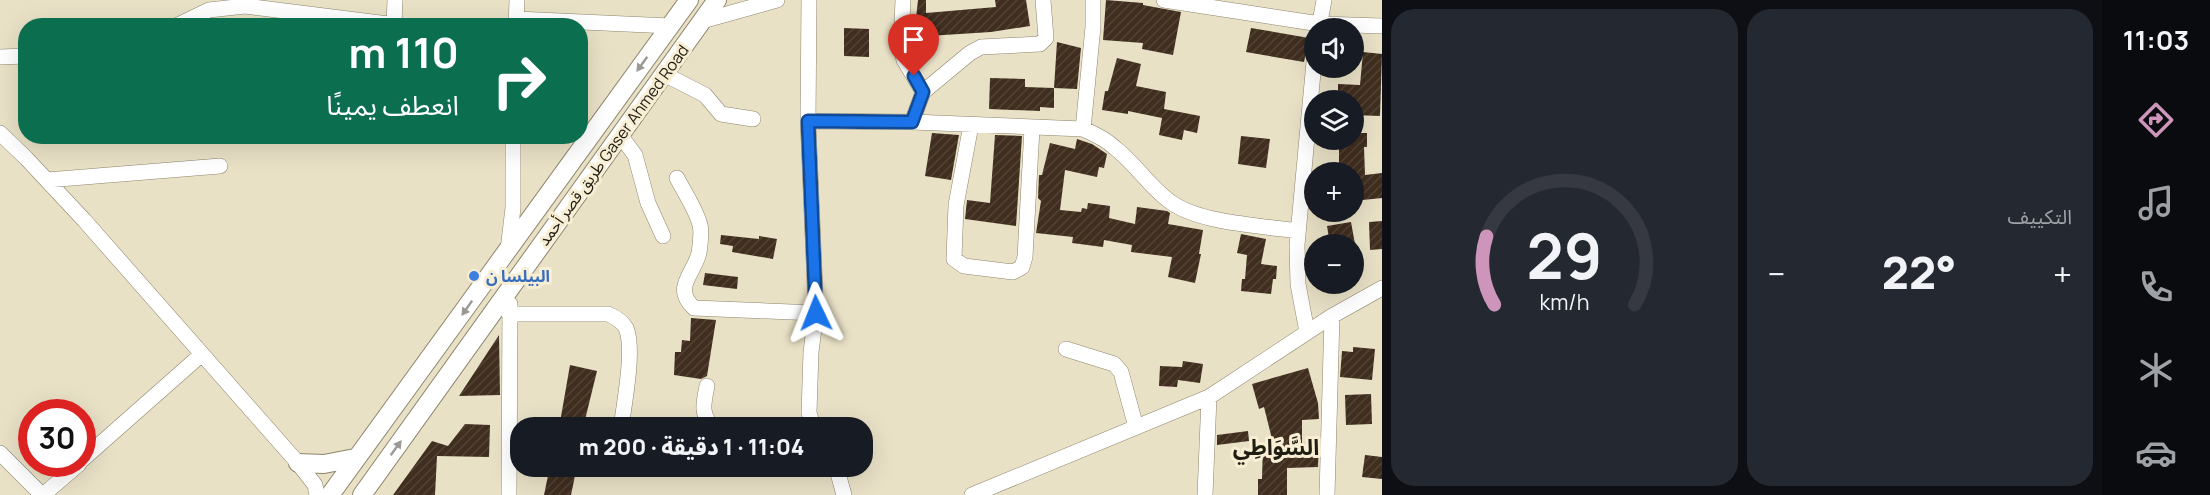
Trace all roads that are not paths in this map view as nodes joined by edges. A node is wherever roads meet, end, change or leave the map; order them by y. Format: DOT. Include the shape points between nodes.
graph roads {
  1 [pos="395,0"];
  2 [pos="517,0"];
  3 [pos="689,0"];
  4 [pos="717,0"];
  5 [pos="777,0"];
  6 [pos="809,0"];
  7 [pos="903,0"];
  8 [pos="1043,0"];
  9 [pos="1093,0"];
  10 [pos="1164,0"];
  11 [pos="1324,0"];
  12 [pos="192,18"];
  13 [pos="342,18"];
  14 [pos="398,18"];
  15 [pos="516,18"];
  16 [pos="1321,18"];
  17 [pos="702,21"];
  18 [pos="1304,23"];
  19 [pos="588,24"];
  20 [pos="670,26"];
  21 [pos="1364,26"];
  22 [pos="1382,26"];
  23 [pos="18,56"];
  24 [pos="0,57"];
  25 [pos="664,74"];
  26 [pos="1312,78"];
  27 [pos="923,92"];
  28 [pos="753,119"];
  29 [pos="808,121"];
  30 [pos="912,122"];
  31 [pos="971,125"];
  32 [pos="1032,128"];
  33 [pos="1083,129"];
  34 [pos="0,133"];
  35 [pos="620,135"];
  36 [pos="588,139"];
  37 [pos="513,144"];
  38 [pos="585,144"];
  39 [pos="220,166"];
  40 [pos="677,178"];
  41 [pos="47,180"];
  42 [pos="1298,231"];
  43 [pos="663,236"];
  44 [pos="508,250"];
  45 [pos="1382,288"];
  46 [pos="510,289"];
  47 [pos="816,313"];
  48 [pos="509,314"];
  49 [pos="1332,316"];
  50 [pos="1307,332"];
  51 [pos="1066,349"];
  52 [pos="202,354"];
  53 [pos="707,386"];
  54 [pos="1209,397"];
  55 [pos="622,417"];
  56 [pos="705,417"];
  57 [pos="810,417"];
  58 [pos="1137,427"];
  59 [pos="96,448"];
  60 [pos="0,453"];
  61 [pos="355,458"];
  62 [pos="298,463"];
  63 [pos="64,477"];
  64 [pos="839,477"];
  65 [pos="1005,488"];
  66 [pos="326,492"];
  67 [pos="367,492"];
  68 [pos="43,495"];
  69 [pos="509,495"];
  70 [pos="844,495"];
  71 [pos="972,495"];
  72 [pos="1205,495"];
  73 [pos="1327,495"];
  1 -- 14 [label="street"];
  2 -- 15 [label="street"];
  3 -- 20 [label="main road, طريق قصر أحمد Gaser Ahmed Road"];
  4 -- 17 [label="main road, طريق قصر أحمد Gaser Ahmed Road"];
  5 -- 17 [label="street"];
  6 -- 29 [label="street"];
  7 -- 27 [label="street" via="904,60"];
  8 -- 27 [label="street" via="1043,42 981,47"];
  9 -- 33 [label="street"];
  10 -- 18 [label="street"];
  11 -- 16 [label="street"];
  12 -- 13 [label="street" via="209,10 245,6"];
  17 -- 25 [label="main road, طريق قصر أحمد Gaser Ahmed Road"];
  19 -- 20 [label="street"];
  20 -- 36 [label="main road, طريق قصر أحمد Gaser Ahmed Road, one-way"];
  21 -- 22 [label="street"];
  23 -- 24 [label="street"];
  25 -- 28 [label="street" via="705,95 721,114"];
  25 -- 35 [label="main road, طريق قصر أحمد Gaser Ahmed Road"];
  26 -- 42 [label="street"];
  27 -- 30 [label="street"];
  29 -- 30 [label="street"];
  29 -- 47 [label="street"];
  30 -- 31 [label="street"];
  31 -- 32 [label="street"];
  31 -- 32 [label="street" via="956,205 954,259 964,266 1013,272 1022,267 1025,257"];
  32 -- 33 [label="street"];
  33 -- 42 [label="street" via="1117,149 1164,197 1187,211"];
  34 -- 41 [label="street"];
  35 -- 43 [label="street" via="635,155 648,203"];
  35 -- 46 [label="main road, طريق قصر أحمد Gaser Ahmed Road"];
  37 -- 44 [label="street" via="513,208"];
  38 -- 44 [label="main road, طريق قصر أحمد Gaser Ahmed Road, one-way"];
  39 -- 41 [label="street"];
  40 -- 47 [label="street" via="700,225 699,254 683,292 693,308"];
  41 -- 52 [label="street"];
  42 -- 50 [label="street" via="1298,284"];
  44 -- 61 [label="main road, طريق قصر أحمد Gaser Ahmed Road, one-way"];
  45 -- 49 [label="street"];
  46 -- 48 [label="street"];
  67 -- 46 [label="main road, طريق قصر أحمد Gaser Ahmed Road, one-way"];
  47 -- 57 [label="street"];
  48 -- 55 [label="street" via="608,314 618,319 626,329 630,362"];
  48 -- 69 [label="street"];
  49 -- 50 [label="street"];
  49 -- 73 [label="street"];
  50 -- 54 [label="street"];
  51 -- 58 [label="street" via="1114,364 1121,372"];
  52 -- 59 [label="street"];
  52 -- 62 [label="street"];
  53 -- 56 [label="street"];
  54 -- 58 [label="street"];
  54 -- 72 [label="street"];
  58 -- 65 [label="street"];
  60 -- 68 [label="street"];
  61 -- 62 [label="main road" via="324,464"];
  61 -- 66 [label="main road, طريق قصر أحمد Gaser Ahmed Road"];
  62 -- 66 [label="street"];
  63 -- 68 [label="street"];
  64 -- 70 [label="street"];
  65 -- 71 [label="street"];
}
